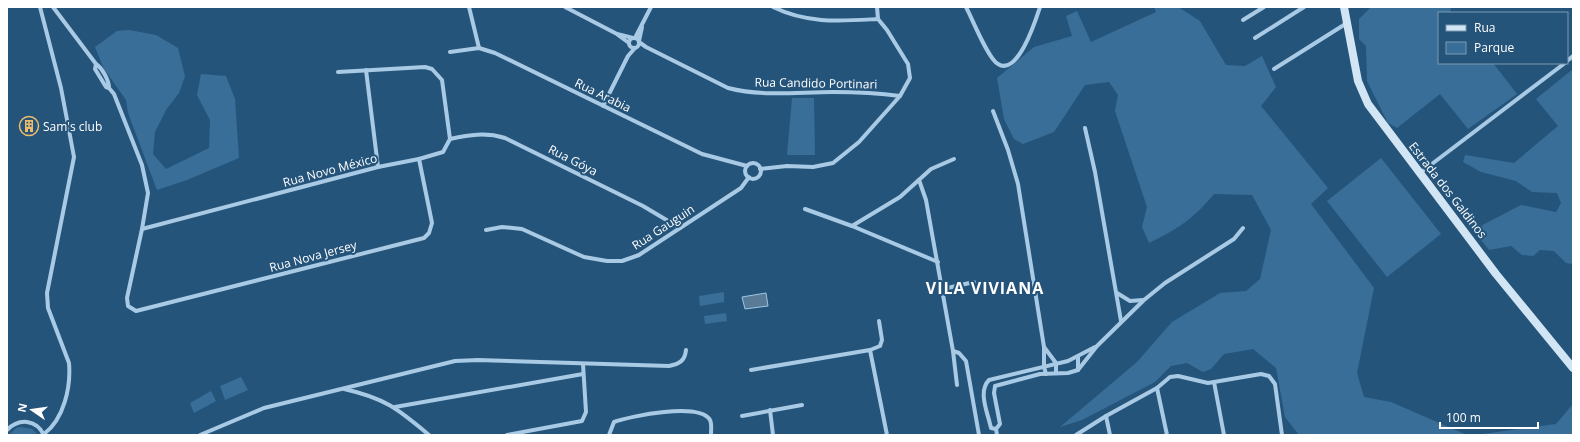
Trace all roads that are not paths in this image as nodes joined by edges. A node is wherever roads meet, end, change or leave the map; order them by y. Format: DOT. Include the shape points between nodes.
graph roads {
  1 [pos="40,7"];
  2 [pos="53,7"];
  3 [pos="469,7"];
  4 [pos="565,7"];
  5 [pos="651,7"];
  6 [pos="775,7"];
  7 [pos="878,7"];
  8 [pos="966,7"];
  9 [pos="1040,7"];
  10 [pos="1264,7"];
  11 [pos="1304,7"];
  12 [pos="1344,7"];
  13 [pos="878,19"];
  14 [pos="1242,20"];
  15 [pos="1348,23"];
  16 [pos="617,34"];
  17 [pos="1255,38"];
  18 [pos="636,39"];
  19 [pos="630,44"];
  20 [pos="636,47"];
  21 [pos="646,47"];
  22 [pos="479,48"];
  23 [pos="450,52"];
  24 [pos="628,56"];
  25 [pos="1564,64"];
  26 [pos="366,70"];
  27 [pos="1274,70"];
  28 [pos="338,72"];
  29 [pos="900,96"];
  30 [pos="603,106"];
  31 [pos="992,111"];
  32 [pos="1085,128"];
  33 [pos="450,139"];
  34 [pos="419,159"];
  35 [pos="954,159"];
  36 [pos="747,166"];
  37 [pos="378,167"];
  38 [pos="760,169"];
  39 [pos="1420,173"];
  40 [pos="749,177"];
  41 [pos="919,180"];
  42 [pos="805,209"];
  43 [pos="852,226"];
  44 [pos="680,228"];
  45 [pos="1243,228"];
  46 [pos="142,229"];
  47 [pos="486,230"];
  48 [pos="938,262"];
  49 [pos="974,282"];
  50 [pos="943,289"];
  51 [pos="1117,293"];
  52 [pos="1144,300"];
  53 [pos="879,321"];
  54 [pos="1121,321"];
  55 [pos="1044,346"];
  56 [pos="1097,346"];
  57 [pos="686,350"];
  58 [pos="870,350"];
  59 [pos="953,351"];
  60 [pos="1078,357"];
  61 [pos="1056,363"];
  62 [pos="583,364"];
  63 [pos="1044,367"];
  64 [pos="1573,368"];
  65 [pos="750,370"];
  66 [pos="1078,370"];
  67 [pos="1056,373"];
  68 [pos="583,374"];
  69 [pos="1046,374"];
  70 [pos="1214,382"];
  71 [pos="957,385"];
  72 [pos="1157,388"];
  73 [pos="341,389"];
  74 [pos="802,405"];
  75 [pos="395,407"];
  76 [pos="770,410"];
  77 [pos="742,416"];
  78 [pos="1106,416"];
  79 [pos="999,418"];
  80 [pos="989,420"];
  81 [pos="996,429"];
  82 [pos="7,430"];
  83 [pos="44,434"];
  84 [pos="200,435"];
  85 [pos="429,435"];
  86 [pos="507,435"];
  87 [pos="609,435"];
  88 [pos="712,435"];
  89 [pos="774,435"];
  90 [pos="887,435"];
  91 [pos="979,435"];
  92 [pos="996,435"];
  93 [pos="1076,435"];
  94 [pos="1110,435"];
  95 [pos="1167,435"];
  96 [pos="1224,435"];
  97 [pos="1282,435"];
  1 -- 83 [label="street" via="61,88 74,158 47,293 48,308 69,363 69,376 62,410 53,427"];
  2 -- 46 [label="street" via="96,64 95,69 106,87 114,94 147,184 147,203"];
  3 -- 22 [label="street"];
  4 -- 16 [label="street, Rua Candido Portinari"];
  5 -- 18 [label="street"];
  6 -- 13 [label="street" via="788,15 813,20"];
  7 -- 13 [label="street"];
  8 -- 9 [label="street" via="990,56 1002,66 1011,63 1022,52"];
  10 -- 14 [label="street"];
  11 -- 17 [label="street"];
  12 -- 15 [label="street, Estrada dos Galdinos"];
  13 -- 29 [label="street" via="908,64 910,78"];
  15 -- 27 [label="street"];
  15 -- 39 [label="street, Estrada dos Galdinos" via="1362,94"];
  16 -- 18 [label="street, Rua Candido Portinari"];
  16 -- 19 [label="street, Rua Candido Portinari"];
  18 -- 19 [label="street"];
  18 -- 20 [label="street"];
  18 -- 21 [label="street, Rua Candido Portinari"];
  19 -- 20 [label="street, Rua Candido Portinari"];
  19 -- 24 [label="street"];
  20 -- 21 [label="street, Rua Candido Portinari"];
  20 -- 24 [label="street"];
  21 -- 29 [label="street, Rua Candido Portinari" via="728,88 748,93 833,92"];
  22 -- 23 [label="street, Rua Arabia"];
  22 -- 30 [label="street, Rua Arabia" via="513,61"];
  24 -- 30 [label="street"];
  25 -- 39 [label="street"];
  26 -- 28 [label="street"];
  26 -- 33 [label="street" via="425,67 432,69 442,80"];
  26 -- 37 [label="street"];
  29 -- 38 [label="street, Rua Arabia" via="859,142 833,163"];
  30 -- 36 [label="street, Rua Arabia" via="702,154"];
  31 -- 55 [label="street" via="1018,184"];
  32 -- 51 [label="street"];
  33 -- 34 [label="street, Rua Novo México" via="443,152"];
  33 -- 44 [label="street, Rua Góya" via="480,134 505,138 643,206"];
  34 -- 37 [label="street, Rua Novo México"];
  34 -- 46 [label="street, Rua Nova Jersey" via="432,224 424,238 136,311 128,306 127,298"];
  35 -- 41 [label="street" via="938,165"];
  36 -- 38 [label="street, Rua Arabia" via="754,163"];
  36 -- 40 [label="street" via="746,173"];
  37 -- 46 [label="street, Rua Novo México"];
  38 -- 40 [label="street, Rua Arabia" via="757,177"];
  39 -- 64 [label="street, Estrada dos Galdinos" via="1496,274"];
  40 -- 44 [label="street, Rua Gauguin" via="741,188"];
  41 -- 43 [label="street" via="900,197"];
  41 -- 48 [label="street" via="926,200"];
  42 -- 43 [label="street"];
  43 -- 48 [label="street"];
  44 -- 47 [label="street, Rua Gauguin" via="639,255 607,261 584,257 522,229 502,227"];
  45 -- 52 [label="street" via="1234,239 1165,283"];
  48 -- 50 [label="street"];
  49 -- 50 [label="street"];
  50 -- 59 [label="street"];
  51 -- 52 [label="street" via="1130,301"];
  51 -- 54 [label="street"];
  52 -- 54 [label="street"];
  53 -- 58 [label="street" via="882,340 880,346"];
  54 -- 56 [label="street"];
  55 -- 61 [label="street"];
  55 -- 63 [label="street"];
  56 -- 60 [label="street"];
  56 -- 66 [label="street"];
  57 -- 62 [label="street" via="682,361 669,366"];
  58 -- 65 [label="street"];
  58 -- 90 [label="street"];
  59 -- 71 [label="street"];
  59 -- 91 [label="street" via="960,353 966,361"];
  60 -- 61 [label="street" via="1068,362"];
  60 -- 66 [label="street"];
  61 -- 63 [label="street"];
  61 -- 67 [label="street"];
  62 -- 68 [label="street"];
  62 -- 73 [label="street" via="455,361"];
  63 -- 69 [label="street"];
  63 -- 80 [label="street" via="989,380 984,392"];
  66 -- 67 [label="street"];
  67 -- 69 [label="street"];
  68 -- 75 [label="street"];
  68 -- 86 [label="street" via="586,412 582,421"];
  69 -- 79 [label="street" via="995,386"];
  70 -- 72 [label="street" via="1200,382 1175,376"];
  70 -- 96 [label="street"];
  70 -- 97 [label="street" via="1256,374 1269,376 1275,384"];
  72 -- 78 [label="street"];
  72 -- 95 [label="street"];
  73 -- 75 [label="street" via="368,395"];
  73 -- 84 [label="street" via="264,408"];
  74 -- 76 [label="street"];
  75 -- 85 [label="street"];
  76 -- 77 [label="street"];
  76 -- 89 [label="street"];
  78 -- 93 [label="street"];
  78 -- 94 [label="street"];
  79 -- 80 [label="street"];
  79 -- 81 [label="street" via="1000,424"];
  80 -- 81 [label="street" via="991,428"];
  81 -- 92 [label="street"];
  82 -- 83 [label="street" via="13,424 27,421 34,423"];
  87 -- 88 [label="street" via="614,422 682,410 699,412 708,418"];
}
